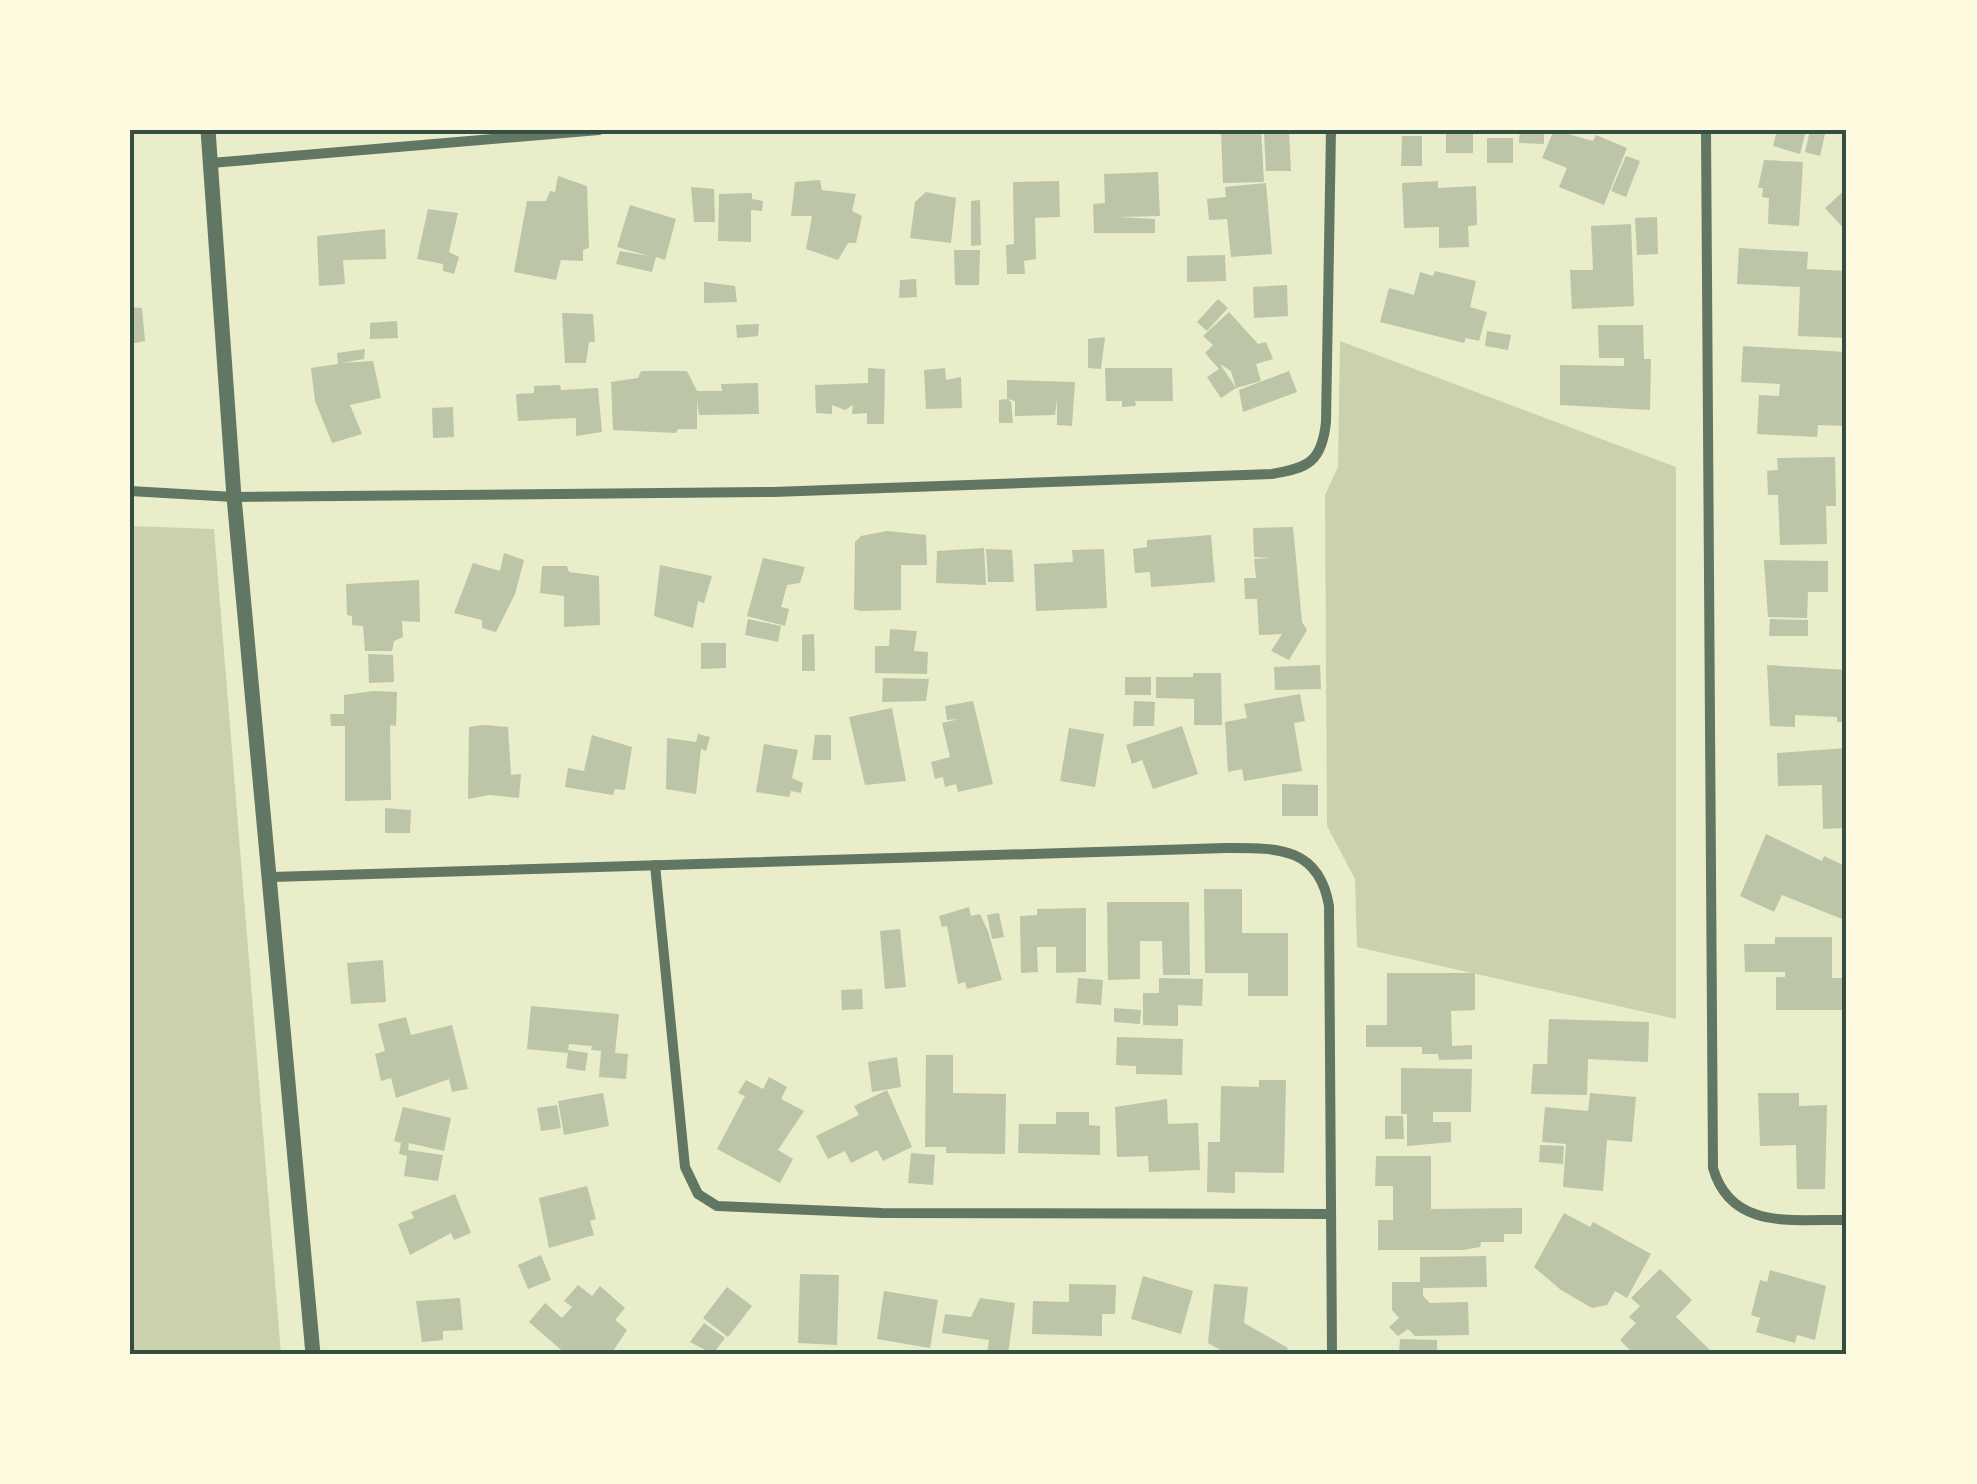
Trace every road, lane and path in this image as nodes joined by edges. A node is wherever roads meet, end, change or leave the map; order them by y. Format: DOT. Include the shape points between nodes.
graph roads {
  1 [pos="208,130"];
  2 [pos="599,130"];
  3 [pos="1331,130"];
  4 [pos="1706,130"];
  5 [pos="211,164"];
  6 [pos="130,490"];
  7 [pos="234,497"];
  8 [pos="655,865"];
  9 [pos="272,877"];
  10 [pos="1329,1214"];
  11 [pos="1847,1220"];
  12 [pos="314,1354"];
  13 [pos="1332,1354"];
  1 -- 5 [label="street"];
  2 -- 5 [label="street"];
  3 -- 7 [label="street" via="1323,448 1308,467 1272,474 773,492"];
  4 -- 11 [label="street" via="1713,1168 1724,1197 1759,1216"];
  5 -- 7 [label="street"];
  6 -- 7 [label="street"];
  7 -- 9 [label="street"];
  8 -- 9 [label="street"];
  8 -- 10 [label="street" via="685,1167 709,1202 726,1210"];
  8 -- 10 [label="street" via="1226,848 1277,848 1302,859 1320,877 1329,906"];
  9 -- 12 [label="street"];
  10 -- 13 [label="street"];
}
